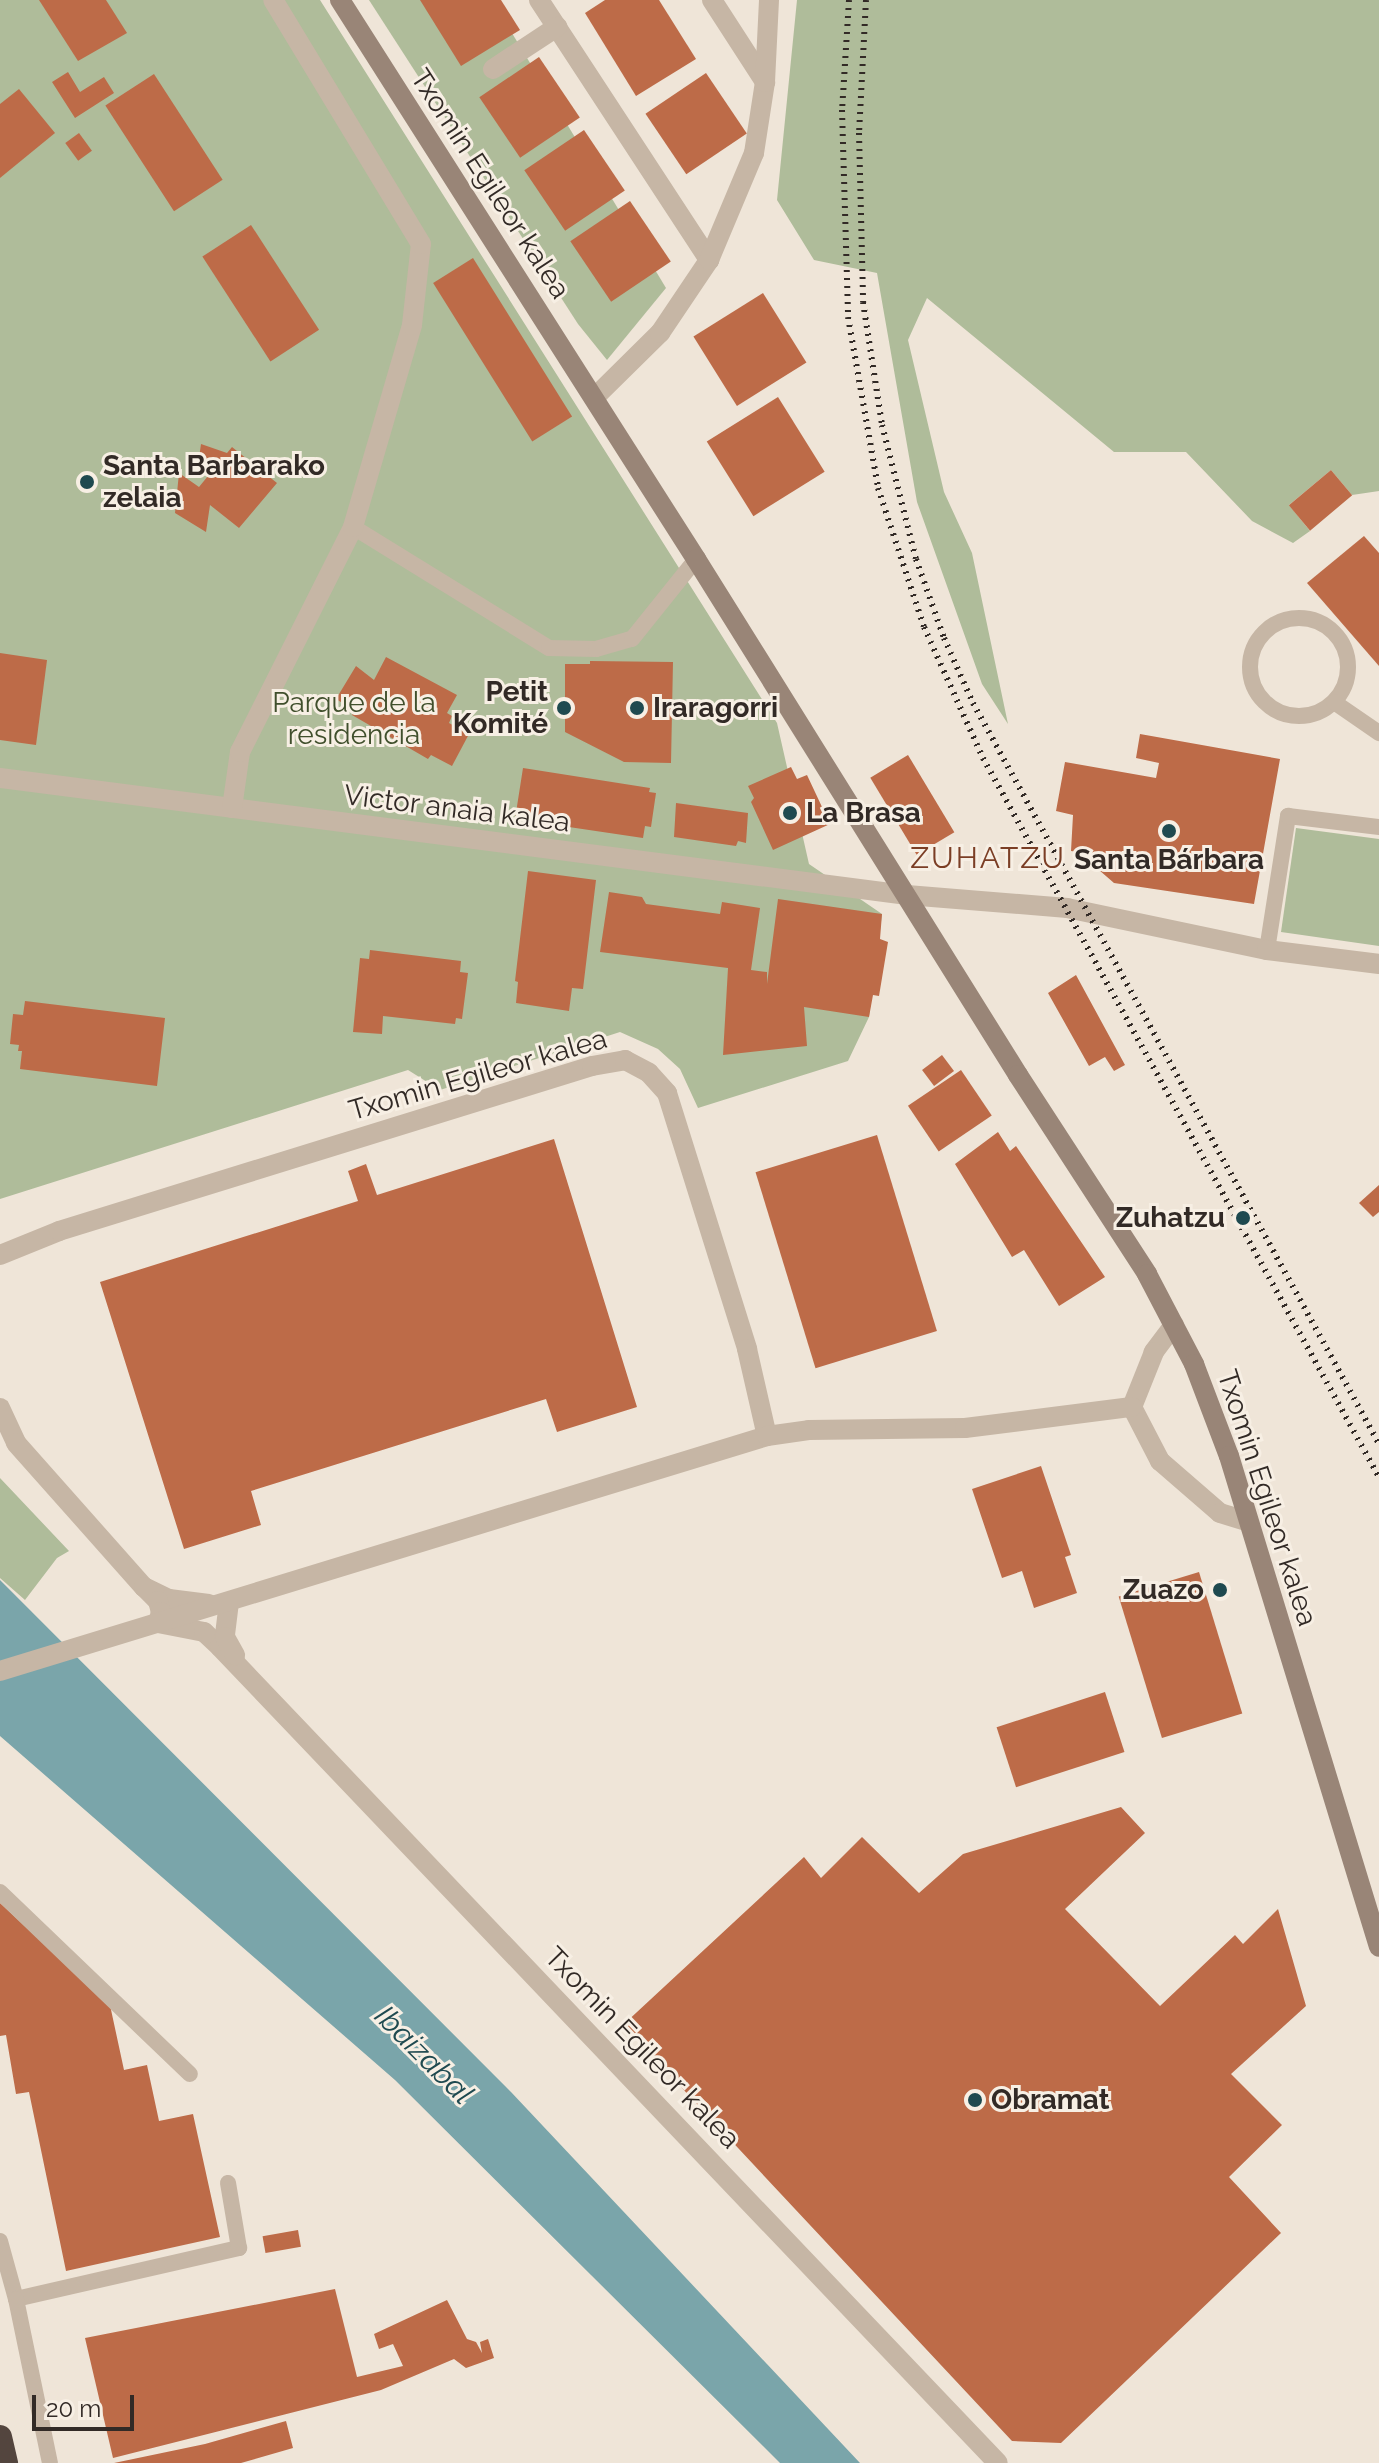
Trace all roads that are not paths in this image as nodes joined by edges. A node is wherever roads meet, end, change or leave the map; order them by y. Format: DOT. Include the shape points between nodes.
graph roads {
  1 [pos="273,0"];
  2 [pos="340,0"];
  3 [pos="539,0"];
  4 [pos="712,0"];
  5 [pos="769,0"];
  6 [pos="557,27"];
  7 [pos="493,69"];
  8 [pos="765,82"];
  9 [pos="709,260"];
  10 [pos="594,398"];
  11 [pos="353,527"];
  12 [pos="696,559"];
  13 [pos="1334,702"];
  14 [pos="1379,733"];
  15 [pos="0,778"];
  16 [pos="232,808"];
  17 [pos="1379,827"];
  18 [pos="907,895"];
  19 [pos="1267,950"];
  20 [pos="1379,964"];
  21 [pos="0,1255"];
  22 [pos="1174,1325"];
  23 [pos="1132,1407"];
  24 [pos="0,1408"];
  25 [pos="767,1436"];
  26 [pos="1247,1521"];
  27 [pos="144,1587"];
  28 [pos="229,1602"];
  29 [pos="158,1623"];
  30 [pos="0,1671"];
  31 [pos="244,1672"];
  32 [pos="0,1892"];
  33 [pos="1379,1947"];
  34 [pos="190,2074"];
  35 [pos="228,2183"];
  36 [pos="0,2241"];
  37 [pos="16,2299"];
  38 [pos="0,2437"];
  39 [pos="6,2463"];
  40 [pos="50,2463"];
  41 [pos="998,2463"];
  1 -- 11 [label="street" via="421,244 412,325"];
  2 -- 10 [label="street, Txomin Egileor kalea"];
  3 -- 6 [label="street"];
  4 -- 8 [label="street"];
  5 -- 8 [label="street"];
  6 -- 7 [label="street"];
  6 -- 9 [label="street"];
  8 -- 9 [label="street" via="754,153"];
  9 -- 10 [label="street" via="660,333"];
  10 -- 12 [label="street, Txomin Egileor kalea"];
  11 -- 12 [label="lane" via="549,648 596,649 632,639"];
  11 -- 16 [label="street" via="240,752"];
  12 -- 18 [label="street, Txomin Egileor kalea"];
  13 -- 13 [label="lane" via="1348,674 1342,643 1332,631 1304,618 1274,625 1262,635 1250,665 1252,682 1272,709 1304,716"];
  13 -- 14 [label="lane"];
  15 -- 16 [label="street, Victor anaia kalea"];
  16 -- 18 [label="street, Victor anaia kalea"];
  17 -- 19 [label="lane" via="1288,816"];
  18 -- 19 [label="street" via="1067,908"];
  18 -- 22 [label="street, Txomin Egileor kalea"];
  19 -- 20 [label="street"];
  21 -- 25 [label="street, Txomin Egileor kalea" via="59,1231 625,1060 649,1073 667,1093 747,1349"];
  22 -- 23 [label="street" via="1154,1352"];
  22 -- 26 [label="street, Txomin Egileor kalea" via="1229,1456"];
  23 -- 25 [label="street" via="965,1428 809,1430"];
  23 -- 26 [label="street" via="1160,1461 1220,1513"];
  24 -- 27 [label="street" via="16,1443"];
  25 -- 28 [label="street"];
  26 -- 33 [label="street, Txomin Egileor kalea"];
  27 -- 28 [label="street" via="169,1599 204,1605"];
  27 -- 29 [label="street" via="158,1601"];
  28 -- 29 [label="street"];
  28 -- 31 [label="street" via="225,1637"];
  29 -- 30 [label="street"];
  29 -- 31 [label="street" via="204,1632"];
  31 -- 41 [label="street, Txomin Egileor kalea"];
  32 -- 34 [label="lane"];
  35 -- 37 [label="lane" via="239,2248"];
  36 -- 37 [label="lane"];
  37 -- 40 [label="lane"];
  38 -- 39 [label="highway"];
}
